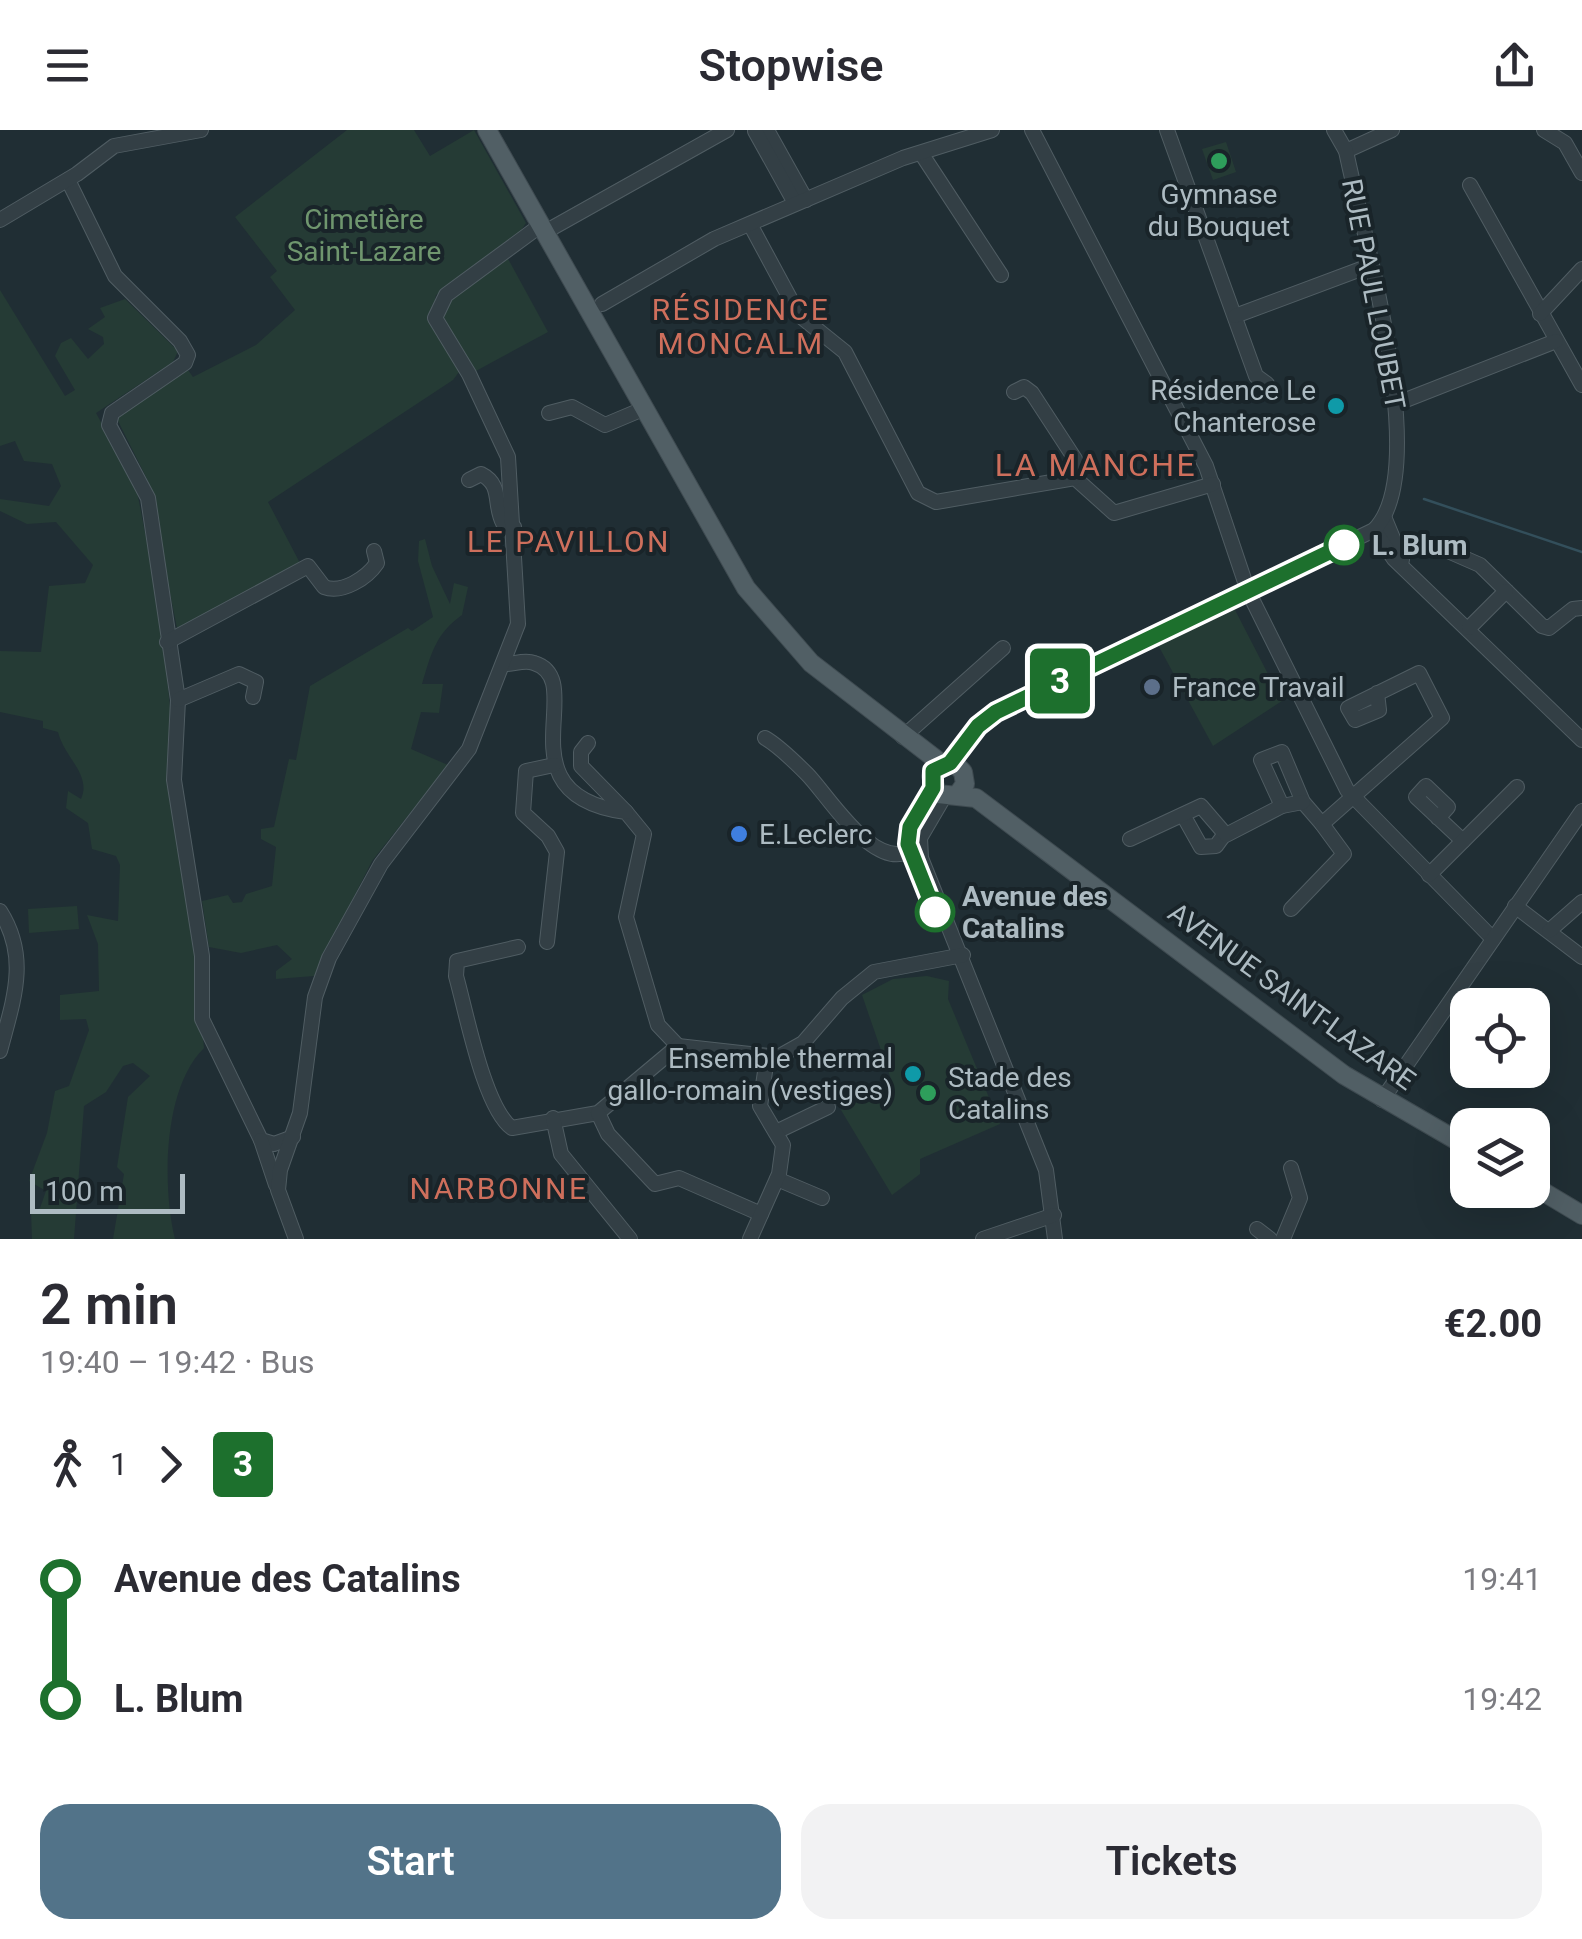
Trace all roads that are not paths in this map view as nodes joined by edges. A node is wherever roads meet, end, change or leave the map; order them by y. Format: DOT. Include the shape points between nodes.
graph roads {
  1 [pos="201,130"];
  2 [pos="487,130"];
  3 [pos="727,130"];
  4 [pos="754,130"];
  5 [pos="768,130"];
  6 [pos="992,130"];
  7 [pos="1032,130"];
  8 [pos="1167,130"];
  9 [pos="1334,130"];
  10 [pos="1392,130"];
  11 [pos="1544,130"];
  12 [pos="1346,151"];
  13 [pos="921,153"];
  14 [pos="1582,173"];
  15 [pos="68,180"];
  16 [pos="1470,185"];
  17 [pos="800,202"];
  18 [pos="0,220"];
  19 [pos="750,226"];
  20 [pos="543,229"];
  21 [pos="1369,266"];
  22 [pos="1582,270"];
  23 [pos="1001,276"];
  24 [pos="595,308"];
  25 [pos="1540,314"];
  26 [pos="1235,316"];
  27 [pos="1556,341"];
  28 [pos="1267,384"];
  29 [pos="1582,385"];
  30 [pos="1014,392"];
  31 [pos="1398,403"];
  32 [pos="642,409"];
  33 [pos="549,413"];
  34 [pos="1076,478"];
  35 [pos="469,480"];
  36 [pos="1213,484"];
  37 [pos="1379,525"];
  38 [pos="514,526"];
  39 [pos="374,550"];
  40 [pos="1448,551"];
  41 [pos="1248,590"];
  42 [pos="1506,591"];
  43 [pos="1582,608"];
  44 [pos="518,624"];
  45 [pos="1469,628"];
  46 [pos="168,642"];
  47 [pos="1003,648"];
  48 [pos="528,661"];
  49 [pos="503,664"];
  50 [pos="1377,694"];
  51 [pos="253,697"];
  52 [pos="178,700"];
  53 [pos="903,737"];
  54 [pos="765,738"];
  55 [pos="1582,740"];
  56 [pos="588,742"];
  57 [pos="554,765"];
  58 [pos="948,778"];
  59 [pos="1517,787"];
  60 [pos="1352,796"];
  61 [pos="1303,802"];
  62 [pos="1282,806"];
  63 [pos="1582,811"];
  64 [pos="626,812"];
  65 [pos="1182,815"];
  66 [pos="1438,818"];
  67 [pos="1322,824"];
  68 [pos="1224,835"];
  69 [pos="914,836"];
  70 [pos="1130,839"];
  71 [pos="1463,841"];
  72 [pos="885,851"];
  73 [pos="909,852"];
  74 [pos="1429,875"];
  75 [pos="1582,902"];
  76 [pos="1515,906"];
  77 [pos="1291,909"];
  78 [pos="0,911"];
  79 [pos="1548,931"];
  80 [pos="1492,939"];
  81 [pos="547,942"];
  82 [pos="518,947"];
  83 [pos="959,956"];
  84 [pos="1582,957"];
  85 [pos="678,1046"];
  86 [pos="0,1051"];
  87 [pos="767,1058"];
  88 [pos="1382,1100"];
  89 [pos="828,1107"];
  90 [pos="598,1113"];
  91 [pos="553,1118"];
  92 [pos="776,1132"];
  93 [pos="294,1137"];
  94 [pos="1450,1138"];
  95 [pos="261,1140"];
  96 [pos="1292,1168"];
  97 [pos="777,1179"];
  98 [pos="278,1190"];
  99 [pos="1550,1196"];
  100 [pos="823,1197"];
  101 [pos="762,1214"];
  102 [pos="1054,1215"];
  103 [pos="1582,1215"];
  104 [pos="1257,1230"];
  105 [pos="296,1239"];
  106 [pos="630,1239"];
  107 [pos="750,1239"];
  108 [pos="984,1239"];
  109 [pos="1055,1239"];
  110 [pos="1270,1239"];
  111 [pos="1283,1239"];
  1 -- 15 [label="street" via="114,146"];
  2 -- 20 [label="main road, AVENUE SAINT-LAZARE"];
  3 -- 20 [label="street"];
  4 -- 17 [label="street"];
  5 -- 17 [label="street"];
  6 -- 13 [label="street"];
  7 -- 36 [label="street"];
  8 -- 26 [label="street"];
  9 -- 12 [label="street, RUE PAUL LOUBET"];
  10 -- 12 [label="street"];
  11 -- 14 [label="street" via="1565,143"];
  12 -- 21 [label="street, RUE PAUL LOUBET"];
  13 -- 17 [label="street"];
  13 -- 23 [label="street"];
  15 -- 18 [label="street"];
  15 -- 46 [label="street" via="115,276 188,355 109,419 148,498"];
  16 -- 25 [label="street"];
  17 -- 19 [label="street"];
  19 -- 24 [label="street" via="714,239"];
  19 -- 34 [label="street" via="800,315 846,352 918,494 936,502"];
  20 -- 24 [label="main road, AVENUE SAINT-LAZARE"];
  20 -- 38 [label="street" via="446,294 435,318 508,457"];
  21 -- 26 [label="street"];
  21 -- 31 [label="street, RUE PAUL LOUBET"];
  22 -- 25 [label="street"];
  24 -- 32 [label="main road, AVENUE SAINT-LAZARE"];
  25 -- 27 [label="street"];
  26 -- 28 [label="street" via="1256,376"];
  27 -- 29 [label="street"];
  27 -- 31 [label="street"];
  30 -- 34 [label="street" via="1032,393 1075,459"];
  31 -- 37 [label="street, RUE PAUL LOUBET" via="1393,504"];
  32 -- 33 [label="street" via="604,425 572,407"];
  32 -- 53 [label="main road, AVENUE SAINT-LAZARE" via="746,588 811,663"];
  34 -- 36 [label="street" via="1114,513"];
  35 -- 38 [label="street" via="481,474 492,479 498,513"];
  36 -- 41 [label="street"];
  37 -- 41 [label="street"];
  37 -- 45 [label="street" via="1404,564"];
  38 -- 44 [label="street"];
  39 -- 46 [label="street" via="374,570 346,587 324,587 308,566"];
  40 -- 42 [label="street" via="1480,565"];
  41 -- 58 [label="street" via="1016,702"];
  41 -- 60 [label="street"];
  42 -- 43 [label="street" via="1549,628"];
  42 -- 45 [label="street"];
  44 -- 48 [label="street"];
  44 -- 49 [label="street"];
  45 -- 55 [label="street"];
  46 -- 52 [label="street"];
  47 -- 53 [label="street"];
  48 -- 49 [label="street"];
  48 -- 57 [label="street" via="553,682"];
  49 -- 93 [label="street" via="470,749 380,864 329,958 315,997"];
  50 -- 60 [label="street" via="1419,673 1442,718"];
  51 -- 52 [label="street" via="256,682 239,674"];
  52 -- 95 [label="street" via="174,780 202,956 202,1019"];
  53 -- 58 [label="main road, AVENUE SAINT-LAZARE"];
  54 -- 72 [label="street" via="805,772 848,827"];
  56 -- 64 [label="street" via="581,766"];
  57 -- 64 [label="street" via="576,796"];
  57 -- 81 [label="street" via="526,771 522,795 523,812 557,852"];
  58 -- 69 [label="street"];
  58 -- 88 [label="main road, AVENUE SAINT-LAZARE"];
  59 -- 71 [label="street"];
  60 -- 67 [label="street"];
  60 -- 74 [label="street"];
  61 -- 62 [label="street"];
  61 -- 62 [label="street" via="1282,752 1261,760"];
  61 -- 67 [label="street"];
  62 -- 68 [label="street"];
  63 -- 76 [label="street"];
  64 -- 85 [label="street" via="644,834 626,918 658,1025"];
  65 -- 68 [label="street" via="1206,806"];
  65 -- 68 [label="street" via="1201,847 1216,846"];
  65 -- 70 [label="street"];
  66 -- 71 [label="street"];
  67 -- 77 [label="street" via="1344,854"];
  69 -- 72 [label="street"];
  69 -- 73 [label="street"];
  69 -- 83 [label="street"];
  71 -- 74 [label="street"];
  72 -- 73 [label="street"];
  73 -- 83 [label="street"];
  74 -- 80 [label="street"];
  75 -- 79 [label="street"];
  76 -- 79 [label="street"];
  76 -- 80 [label="street"];
  78 -- 86 [label="street" via="17,944 18,977"];
  79 -- 84 [label="street"];
  80 -- 88 [label="street"];
  82 -- 91 [label="street" via="457,961 456,976 504,1122 522,1130"];
  83 -- 87 [label="street" via="874,972 803,1042"];
  83 -- 102 [label="street" via="1046,1170"];
  85 -- 87 [label="street"];
  85 -- 90 [label="street"];
  87 -- 92 [label="street" via="760,1106"];
  88 -- 94 [label="main road, AVENUE SAINT-LAZARE"];
  89 -- 92 [label="street"];
  90 -- 91 [label="street"];
  90 -- 101 [label="street" via="608,1134 655,1184 679,1178"];
  91 -- 106 [label="street" via="562,1154"];
  92 -- 97 [label="street" via="783,1145"];
  93 -- 95 [label="street" via="274,1144"];
  93 -- 98 [label="street"];
  95 -- 98 [label="street"];
  96 -- 111 [label="street" via="1300,1198"];
  97 -- 100 [label="street"];
  97 -- 101 [label="street"];
  98 -- 105 [label="street"];
  99 -- 103 [label="main road"];
  101 -- 107 [label="street"];
  102 -- 108 [label="street"];
  102 -- 109 [label="street"];
  104 -- 110 [label="street"];
}
